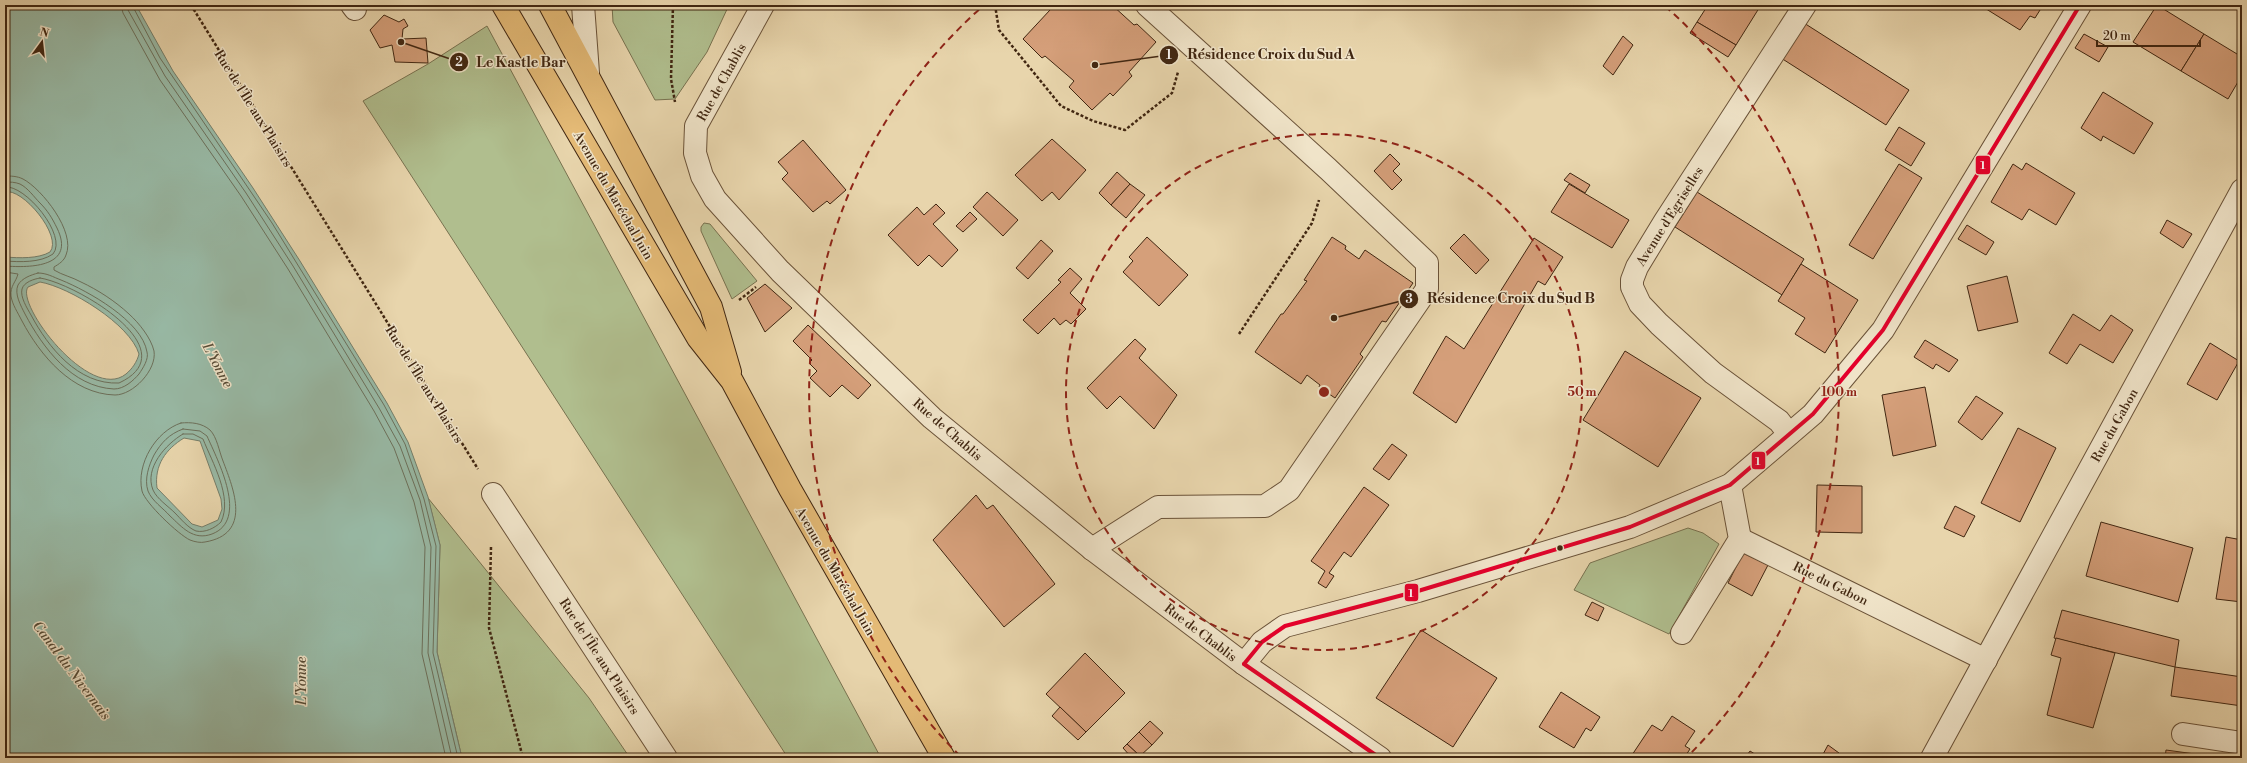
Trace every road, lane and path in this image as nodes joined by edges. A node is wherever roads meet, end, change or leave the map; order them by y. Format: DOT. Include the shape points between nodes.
graph roads {
  1 [pos="191,5"];
  2 [pos="503,5"];
  3 [pos="550,5"];
  4 [pos="583,5"];
  5 [pos="673,5"];
  6 [pos="763,5"];
  7 [pos="995,5"];
  8 [pos="1147,5"];
  9 [pos="1805,5"];
  10 [pos="2080,5"];
  11 [pos="1187,40"];
  12 [pos="588,73"];
  13 [pos="696,126"];
  14 [pos="1328,169"];
  15 [pos="2242,190"];
  16 [pos="762,283"];
  17 [pos="734,303"];
  18 [pos="1238,334"];
  19 [pos="732,381"];
  20 [pos="1789,434"];
  21 [pos="1730,485"];
  22 [pos="493,494"];
  23 [pos="1740,539"];
  24 [pos="492,541"];
  25 [pos="1092,549"];
  26 [pos="1682,634"];
  27 [pos="1986,660"];
  28 [pos="1244,664"];
  29 [pos="2183,734"];
  30 [pos="2242,743"];
  31 [pos="523,758"];
  32 [pos="666,758"];
  33 [pos="944,758"];
  34 [pos="1380,758"];
  35 [pos="1932,758"];
  1 -- 22 [label="path, Rue de l'Île aux Plaisirs"];
  2 -- 19 [label="main road, Avenue du Maréchal Juin" via="698,338"];
  3 -- 12 [label="main road, Avenue du Maréchal Juin"];
  4 -- 12 [label="street"];
  5 -- 13 [label="path" via="671,79 677,113"];
  6 -- 13 [label="street, Rue de Chablis"];
  7 -- 11 [label="path" via="999,30 1061,106 1093,121 1125,130 1172,94"];
  8 -- 11 [label="street"];
  9 -- 20 [label="street, Avenue d'Egriselles" via="1665,221 1632,280 1638,301 1659,324 1713,373 1778,421"];
  10 -- 20 [label="street" via="1883,330 1813,414"];
  11 -- 14 [label="street"];
  12 -- 19 [label="main road, Avenue du Maréchal Juin" via="711,307"];
  13 -- 25 [label="street, Rue de Chablis" via="695,153 702,176 715,199 780,271 932,418"];
  14 -- 18 [label="path" via="1312,223"];
  14 -- 25 [label="street" via="1427,263 1427,289 1290,490 1265,506 1158,507"];
  15 -- 27 [label="street, Rue du Gabon"];
  16 -- 17 [label="path"];
  19 -- 33 [label="main road, Avenue du Maréchal Juin" via="790,489"];
  20 -- 21 [label="street"];
  21 -- 23 [label="street"];
  21 -- 28 [label="street" via="1630,527 1418,591 1285,626 1262,642"];
  22 -- 32 [label="street, Rue de l'Île aux Plaisirs"];
  23 -- 26 [label="street"];
  23 -- 27 [label="street, Rue du Gabon"];
  24 -- 31 [label="path" via="489,628"];
  25 -- 28 [label="street, Rue de Chablis"];
  27 -- 35 [label="street, Rue du Gabon"];
  28 -- 34 [label="street, Rue de Chablis"];
  29 -- 30 [label="street"];
}
